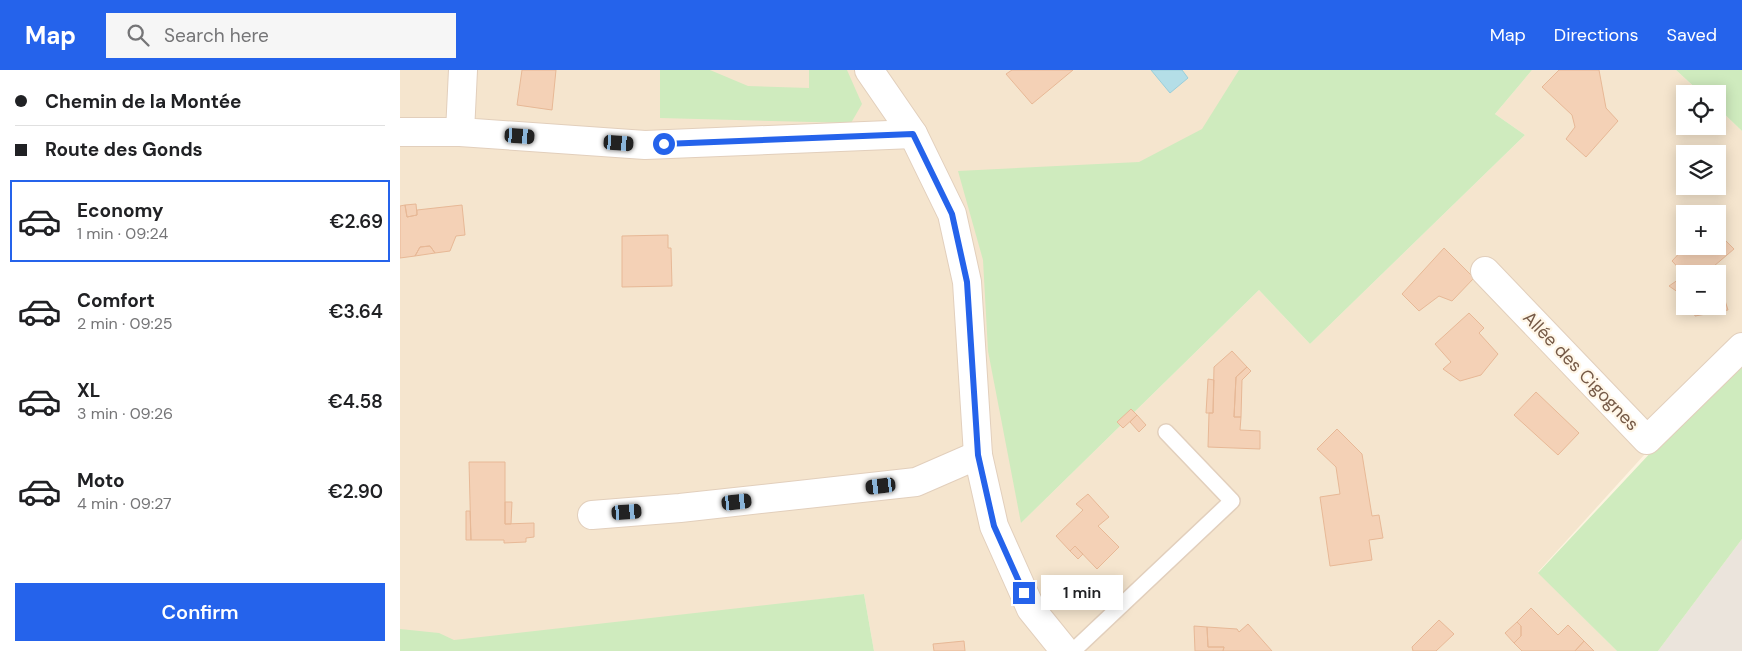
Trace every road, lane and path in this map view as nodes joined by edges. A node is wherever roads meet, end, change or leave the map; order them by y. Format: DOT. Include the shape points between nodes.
graph roads {
  1 [pos="463,70"];
  2 [pos="869,70"];
  3 [pos="400,132"];
  4 [pos="460,132"];
  5 [pos="913,134"];
  6 [pos="1485,271"];
  7 [pos="1742,347"];
  8 [pos="1166,432"];
  9 [pos="978,455"];
  10 [pos="592,515"];
  11 [pos="1064,651"];
  12 [pos="1073,651"];
  1 -- 4 [label="street"];
  2 -- 5 [label="street"];
  3 -- 4 [label="street"];
  4 -- 5 [label="street" via="644,144"];
  5 -- 9 [label="street" via="952,214 967,282"];
  6 -- 7 [label="street, Allée des Cigognes" via="1647,440"];
  8 -- 12 [label="lane" via="1232,501"];
  9 -- 10 [label="street" via="916,482"];
  9 -- 11 [label="street" via="994,526 1031,609"];
}
